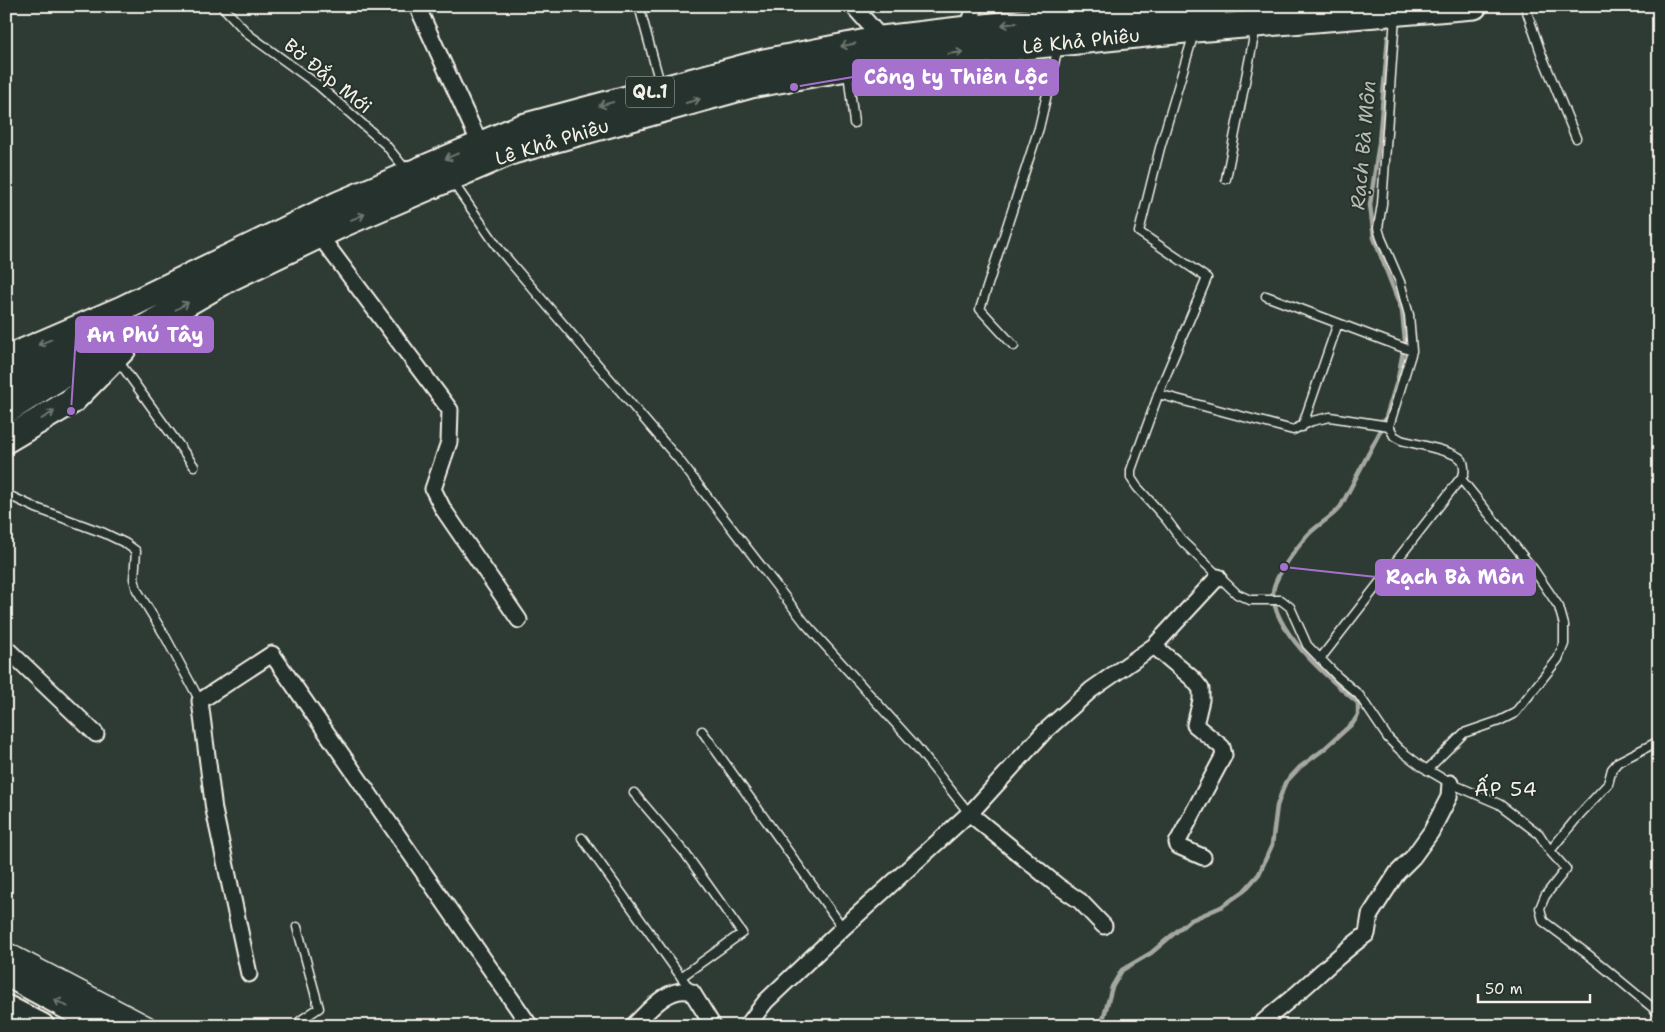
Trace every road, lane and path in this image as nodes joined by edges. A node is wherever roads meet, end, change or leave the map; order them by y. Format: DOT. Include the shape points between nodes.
graph roads {
  1 [pos="222,6"];
  2 [pos="417,6"];
  3 [pos="639,6"];
  4 [pos="853,6"];
  5 [pos="1215,6"];
  6 [pos="1474,6"];
  7 [pos="1525,6"];
  8 [pos="1395,12"];
  9 [pos="972,18"];
  10 [pos="1257,24"];
  11 [pos="1195,29"];
  12 [pos="882,39"];
  13 [pos="1059,43"];
  14 [pos="848,67"];
  15 [pos="662,89"];
  16 [pos="854,123"];
  17 [pos="1576,138"];
  18 [pos="480,144"];
  19 [pos="410,174"];
  20 [pos="450,178"];
  21 [pos="1226,179"];
  22 [pos="319,235"];
  23 [pos="1266,296"];
  24 [pos="122,309"];
  25 [pos="1338,323"];
  26 [pos="140,330"];
  27 [pos="1014,346"];
  28 [pos="1411,350"];
  29 [pos="8,354"];
  30 [pos="116,357"];
  31 [pos="60,365"];
  32 [pos="6,388"];
  33 [pos="1158,394"];
  34 [pos="6,411"];
  35 [pos="1389,426"];
  36 [pos="1302,427"];
  37 [pos="6,440"];
  38 [pos="194,466"];
  39 [pos="1461,479"];
  40 [pos="6,494"];
  41 [pos="1218,577"];
  42 [pos="519,620"];
  43 [pos="1154,646"];
  44 [pos="6,648"];
  45 [pos="1320,659"];
  46 [pos="200,701"];
  47 [pos="702,731"];
  48 [pos="96,734"];
  49 [pos="1659,742"];
  50 [pos="1427,770"];
  51 [pos="1450,783"];
  52 [pos="634,793"];
  53 [pos="970,813"];
  54 [pos="582,838"];
  55 [pos="1550,851"];
  56 [pos="1203,857"];
  57 [pos="1104,926"];
  58 [pos="297,928"];
  59 [pos="843,928"];
  60 [pos="6,952"];
  61 [pos="6,973"];
  62 [pos="249,974"];
  63 [pos="681,977"];
  64 [pos="692,992"];
  65 [pos="6,1008"];
  66 [pos="1659,1013"];
  67 [pos="39,1025"];
  68 [pos="104,1026"];
  69 [pos="147,1026"];
  70 [pos="304,1026"];
  71 [pos="530,1026"];
  72 [pos="633,1026"];
  73 [pos="713,1026"];
  74 [pos="747,1026"];
  75 [pos="1262,1026"];
  1 -- 19 [label="lane, Bờ Đắp Mới" via="249,35 318,85 385,144"];
  2 -- 18 [label="street"];
  3 -- 15 [label="lane"];
  4 -- 12 [label="street"];
  5 -- 9 [label="highway, Lê Khả Phiêu / QL.1, one-way" via="1044,20"];
  6 -- 8 [label="highway, Lê Khả Phiêu / QL.1"];
  7 -- 17 [label="lane" via="1540,54"];
  8 -- 10 [label="highway, Lê Khả Phiêu / QL.1"];
  8 -- 28 [label="lane" via="1378,228 1400,282 1409,315"];
  9 -- 12 [label="highway, Lê Khả Phiêu / QL.1"];
  10 -- 11 [label="highway, Lê Khả Phiêu / QL.1"];
  10 -- 21 [label="lane"];
  11 -- 13 [label="highway, Lê Khả Phiêu / QL.1"];
  11 -- 33 [label="lane" via="1139,232 1207,278"];
  12 -- 15 [label="highway, Lê Khả Phiêu / QL.1, one-way" via="764,62"];
  14 -- 13 [label="highway, Lê Khả Phiêu / QL.1, one-way"];
  13 -- 27 [label="lane" via="1039,128 980,309"];
  14 -- 16 [label="lane"];
  20 -- 14 [label="highway, Lê Khả Phiêu / QL.1, one-way" via="513,151 751,85"];
  15 -- 18 [label="highway, Lê Khả Phiêu / QL.1, one-way" via="522,127"];
  18 -- 19 [label="highway, Lê Khả Phiêu / QL.1, one-way"];
  19 -- 24 [label="highway, Lê Khả Phiêu / QL.1" via="339,204"];
  22 -- 20 [label="highway, Lê Khả Phiêu / QL.1, one-way"];
  20 -- 53 [label="lane" via="500,249 679,460 805,623 915,745"];
  26 -- 22 [label="highway, Lê Khả Phiêu / QL.1, one-way" via="230,278"];
  22 -- 42 [label="street" via="450,410 449,442 433,489 443,510"];
  23 -- 25 [label="lane"];
  24 -- 29 [label="highway, Lê Khả Phiêu / QL.1, one-way"];
  24 -- 31 [label="highway, Lê Khả Phiêu / QL.1"];
  25 -- 28 [label="lane"];
  25 -- 36 [label="lane"];
  26 -- 30 [label="highway, Lê Khả Phiêu / QL.1"];
  26 -- 31 [label="highway, Lê Khả Phiêu / QL.1"];
  28 -- 35 [label="lane"];
  37 -- 30 [label="highway, Lê Khả Phiêu / QL.1, one-way" via="72,401"];
  30 -- 38 [label="lane"];
  31 -- 32 [label="highway, QL.1"];
  31 -- 34 [label="highway, QL.1"];
  33 -- 36 [label="lane" via="1293,430"];
  33 -- 41 [label="lane" via="1130,478 1183,542"];
  35 -- 36 [label="lane" via="1330,417"];
  35 -- 39 [label="lane" via="1394,436 1402,440 1462,459 1464,474"];
  39 -- 45 [label="lane"];
  39 -- 50 [label="lane" via="1534,570 1559,607 1564,625 1564,644 1558,659 1514,713 1464,733"];
  40 -- 46 [label="lane" via="104,533 136,551 134,579 137,590"];
  41 -- 43 [label="street"];
  41 -- 45 [label="lane" via="1237,594 1250,600 1281,600 1290,607 1307,645"];
  43 -- 53 [label="street" via="1091,690 1044,732"];
  43 -- 56 [label="street" via="1201,688 1194,725 1222,747 1224,755 1177,843"];
  44 -- 48 [label="street"];
  45 -- 50 [label="lane" via="1359,695 1388,738"];
  46 -- 62 [label="street" via="214,810"];
  46 -- 71 [label="street" via="272,654"];
  47 -- 59 [label="lane"];
  49 -- 55 [label="lane" via="1618,762 1612,769 1608,784"];
  50 -- 51 [label="lane"];
  51 -- 55 [label="lane" via="1498,804 1539,834"];
  51 -- 75 [label="street" via="1449,797 1431,832 1414,857 1397,873 1370,915 1367,934 1348,947"];
  52 -- 63 [label="lane" via="685,853 742,933"];
  53 -- 57 [label="street" via="1080,901"];
  53 -- 59 [label="street"];
  54 -- 63 [label="lane"];
  55 -- 66 [label="lane" via="1566,868 1545,896 1540,908 1543,921"];
  58 -- 70 [label="lane" via="319,1008 301,1020"];
  59 -- 74 [label="street" via="766,1001"];
  60 -- 69 [label="street"];
  68 -- 61 [label="highway, one-way"];
  63 -- 64 [label="lane"];
  64 -- 72 [label="street" via="684,990 663,997"];
  64 -- 73 [label="street"];
  65 -- 67 [label="highway"];
}
